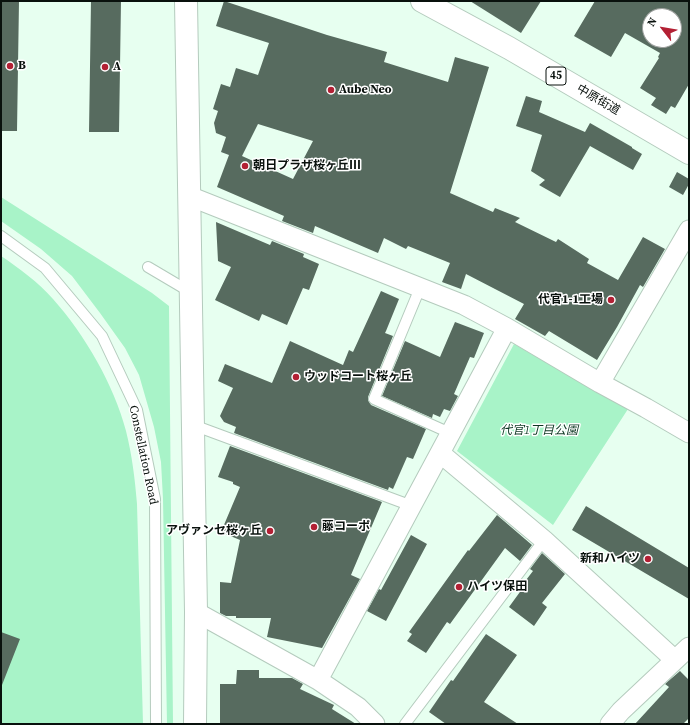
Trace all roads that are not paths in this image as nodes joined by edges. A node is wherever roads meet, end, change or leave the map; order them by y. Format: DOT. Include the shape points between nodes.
graph roads {
  1 [pos="186,1"];
  2 [pos="428,3"];
  3 [pos="689,153"];
  4 [pos="189,196"];
  5 [pos="689,230"];
  6 [pos="1,236"];
  7 [pos="148,267"];
  8 [pos="420,288"];
  9 [pos="192,294"];
  10 [pos="507,328"];
  11 [pos="600,383"];
  12 [pos="193,425"];
  13 [pos="689,433"];
  14 [pos="450,434"];
  15 [pos="440,453"];
  16 [pos="412,506"];
  17 [pos="544,540"];
  18 [pos="196,612"];
  19 [pos="689,647"];
  20 [pos="675,660"];
  21 [pos="318,680"];
  22 [pos="156,724"];
  23 [pos="195,724"];
  24 [pos="375,724"];
  25 [pos="405,724"];
  26 [pos="610,724"];
  1 -- 4 [label="street"];
  2 -- 3 [label="street, 中原街道 / 45"];
  4 -- 8 [label="street"];
  4 -- 9 [label="street"];
  5 -- 11 [label="street"];
  6 -- 22 [label="lane, Constellation Road" via="45,268 102,336 137,410 155,499"];
  7 -- 9 [label="lane"];
  8 -- 10 [label="street" via="464,305"];
  8 -- 14 [label="lane" via="374,400"];
  9 -- 12 [label="street"];
  10 -- 11 [label="street"];
  10 -- 14 [label="street"];
  11 -- 13 [label="street"];
  12 -- 16 [label="lane"];
  12 -- 18 [label="street"];
  14 -- 15 [label="street"];
  15 -- 16 [label="street"];
  15 -- 17 [label="street"];
  16 -- 21 [label="street"];
  17 -- 20 [label="street"];
  17 -- 25 [label="lane"];
  18 -- 21 [label="street"];
  18 -- 23 [label="street"];
  19 -- 20 [label="street"];
  20 -- 26 [label="street"];
  21 -- 24 [label="street" via="358,707"];
}
